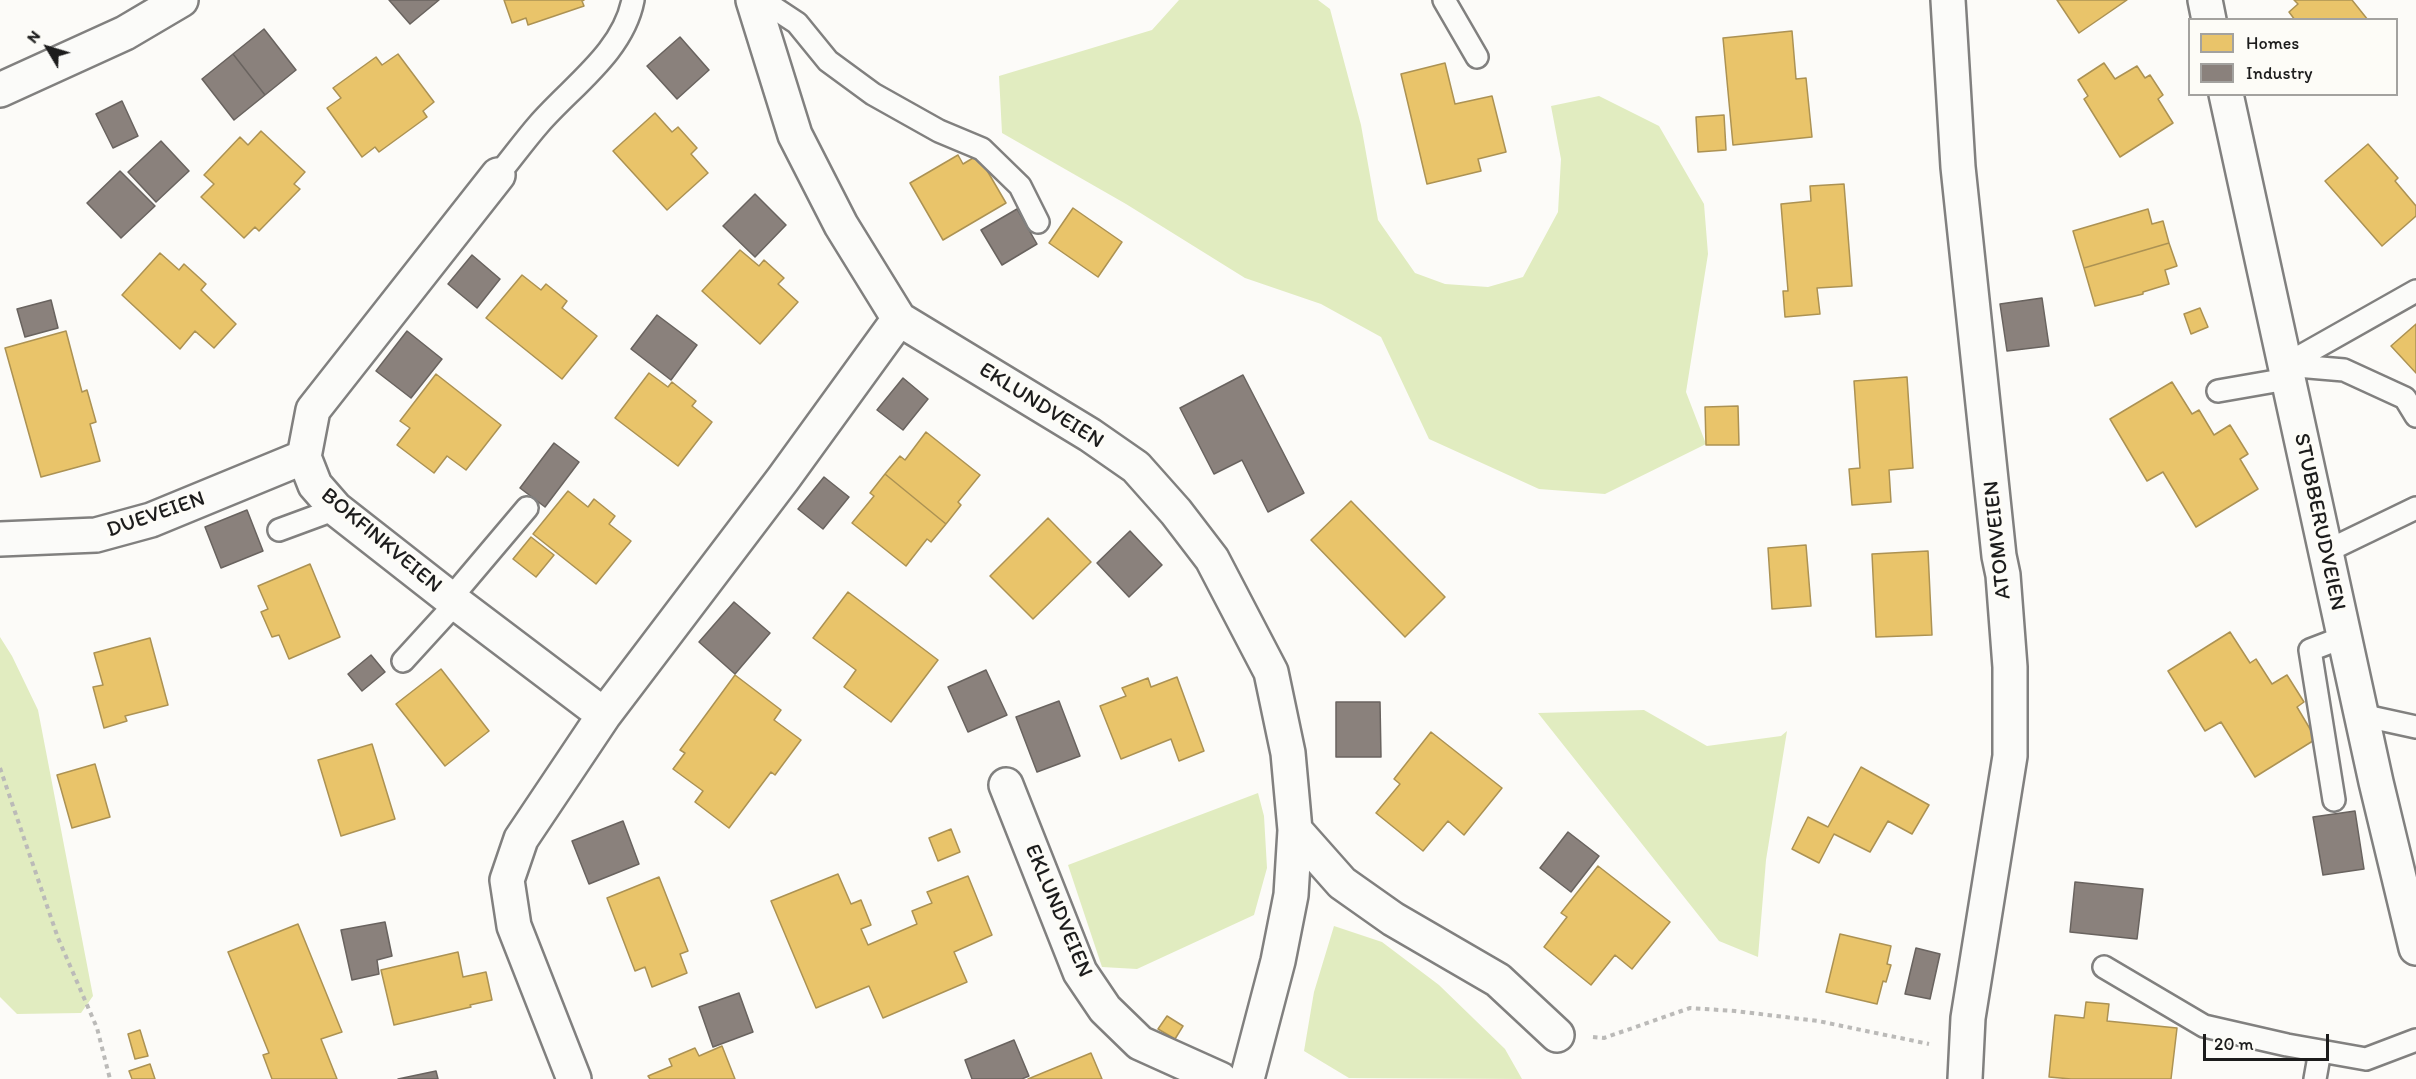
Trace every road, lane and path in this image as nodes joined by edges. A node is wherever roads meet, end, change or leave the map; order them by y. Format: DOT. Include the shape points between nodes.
graph roads {
  1 [pos="181,0"];
  2 [pos="633,0"];
  3 [pos="753,0"];
  4 [pos="762,0"];
  5 [pos="1444,0"];
  6 [pos="1948,0"];
  7 [pos="2205,0"];
  8 [pos="2209,18"];
  9 [pos="1477,57"];
  10 [pos="0,90"];
  11 [pos="2226,96"];
  12 [pos="498,175"];
  13 [pos="1038,222"];
  14 [pos="2416,291"];
  15 [pos="899,319"];
  16 [pos="2286,372"];
  17 [pos="2218,391"];
  18 [pos="2416,416"];
  19 [pos="304,457"];
  20 [pos="336,508"];
  21 [pos="527,508"];
  22 [pos="2416,508"];
  23 [pos="279,530"];
  24 [pos="0,539"];
  25 [pos="2325,552"];
  26 [pos="453,601"];
  27 [pos="2344,637"];
  28 [pos="403,661"];
  29 [pos="604,715"];
  30 [pos="2361,715"];
  31 [pos="2416,727"];
  32 [pos="0,768"];
  33 [pos="1006,785"];
  34 [pos="2334,800"];
  35 [pos="1295,831"];
  36 [pos="2416,948"];
  37 [pos="2104,966"];
  38 [pos="1557,1035"];
  39 [pos="2416,1040"];
  40 [pos="2320,1051"];
  41 [pos="1965,1063"];
  42 [pos="110,1079"];
  43 [pos="574,1079"];
  44 [pos="1220,1079"];
  45 [pos="1247,1079"];
  46 [pos="2315,1079"];
  1 -- 10 [label="street" via="125,33"];
  2 -- 12 [label="lane" via="630,18 595,68 540,123"];
  3 -- 15 [label="street, EKLUNDVEIEN" via="795,135 841,225"];
  4 -- 13 [label="lane" via="797,23 828,61 873,94 939,131 982,149 1020,186"];
  5 -- 9 [label="lane"];
  6 -- 41 [label="street, ATOMVEIEN" via="1958,167 2010,666 2010,756 1968,1018"];
  7 -- 8 [label="street"];
  11 -- 16 [label="street, STUBBERUDVEIEN"];
  12 -- 19 [label="street" via="314,410"];
  14 -- 16 [label="lane"];
  15 -- 29 [label="street"];
  15 -- 35 [label="street, EKLUNDVEIEN" via="1136,467 1176,512 1212,559 1271,672 1288,753"];
  16 -- 17 [label="lane"];
  16 -- 18 [label="lane" via="2344,370 2405,398"];
  16 -- 25 [label="street, STUBBERUDVEIEN"];
  19 -- 20 [label="street, BOKFINKVEIEN" via="315,485"];
  19 -- 24 [label="street, DUEVEIEN" via="151,520 96,535"];
  20 -- 23 [label="lane"];
  20 -- 26 [label="street, BOKFINKVEIEN"];
  21 -- 26 [label="lane"];
  22 -- 25 [label="lane"];
  25 -- 27 [label="street, STUBBERUDVEIEN"];
  26 -- 28 [label="lane"];
  26 -- 29 [label="street, BOKFINKVEIEN"];
  27 -- 30 [label="street, STUBBERUDVEIEN"];
  27 -- 34 [label="lane" via="2310,650"];
  29 -- 43 [label="street" via="521,839 507,880 514,926"];
  30 -- 31 [label="lane"];
  30 -- 36 [label="street, STUBBERUDVEIEN"];
  32 -- 42 [label="path" via="58,938 97,1028"];
  33 -- 44 [label="street, EKLUNDVEIEN" via="1080,972 1105,1009 1140,1043"];
  35 -- 38 [label="street" via="1342,883 1393,919 1498,980"];
  35 -- 45 [label="street, EKLUNDVEIEN" via="1291,896"];
  37 -- 40 [label="lane" via="2204,1026"];
  38 -- 41 [label="path" via="1604,1038 1690,1008 1735,1011 1818,1021 1938,1043"];
  39 -- 40 [label="lane" via="2366,1059"];
  40 -- 46 [label="lane"];
}
